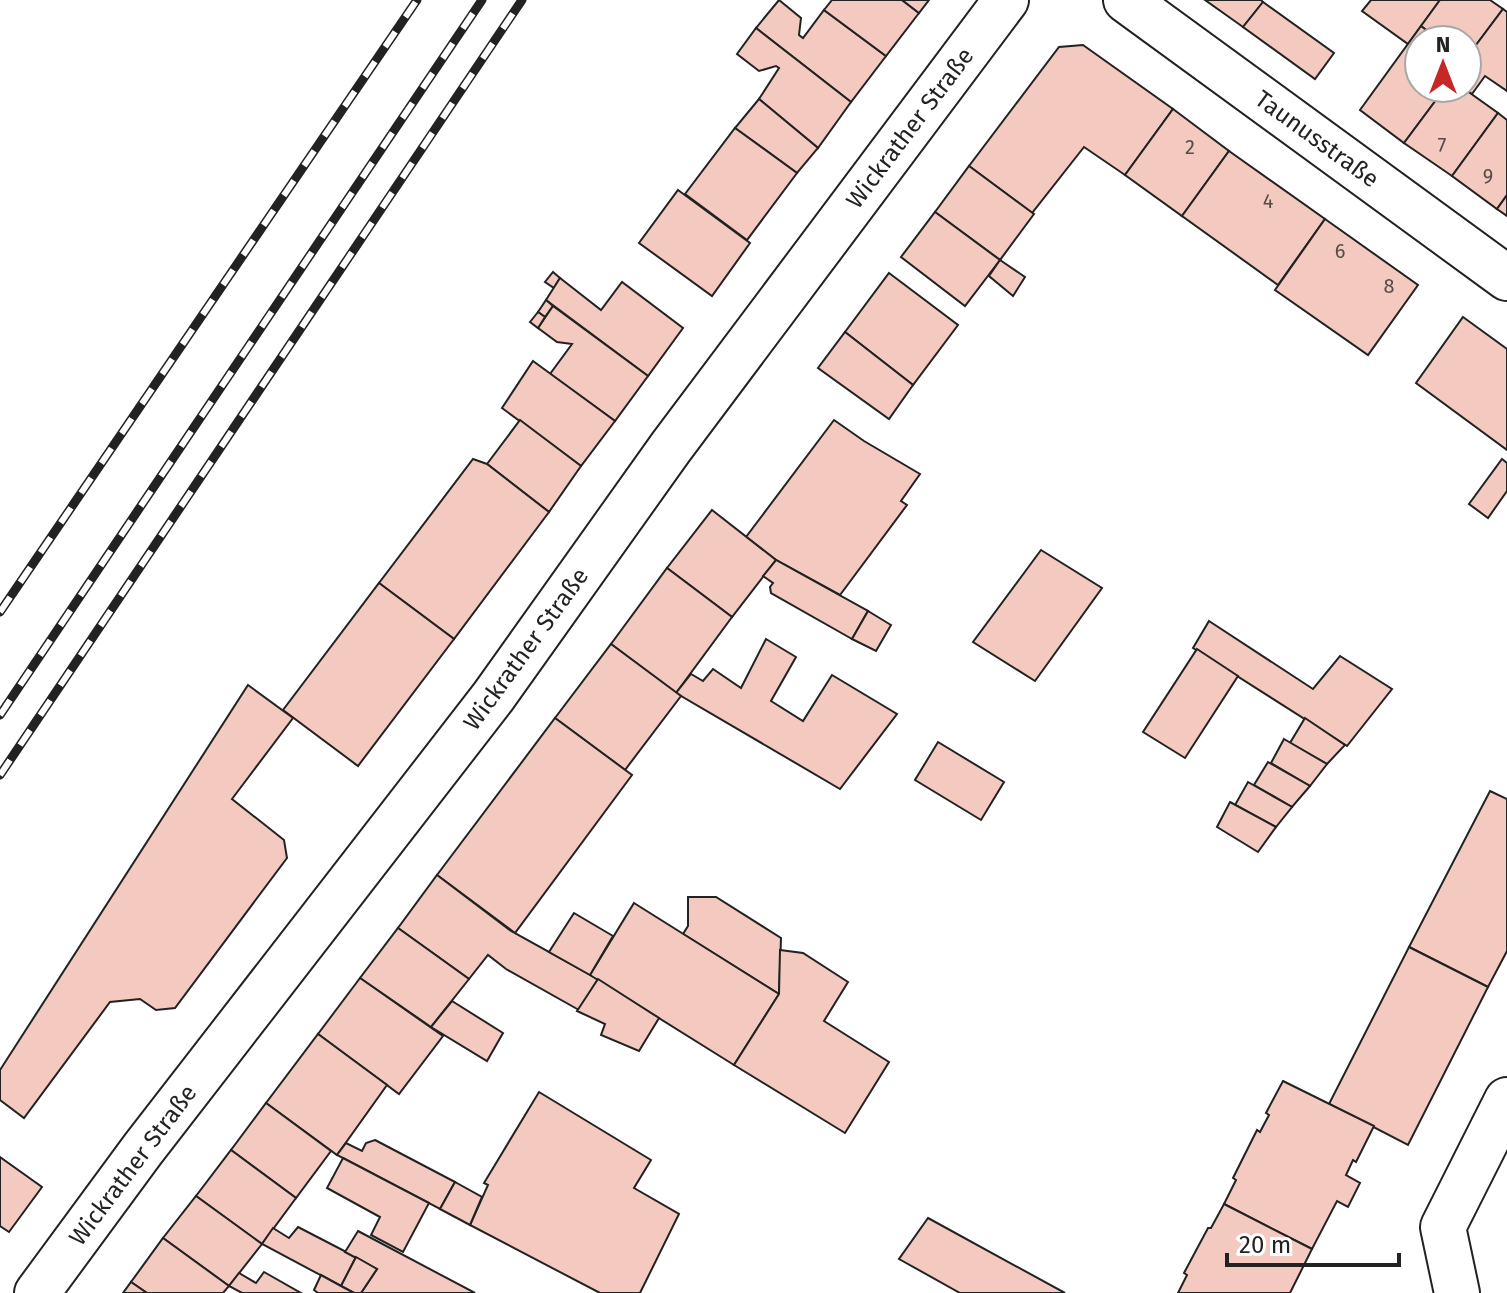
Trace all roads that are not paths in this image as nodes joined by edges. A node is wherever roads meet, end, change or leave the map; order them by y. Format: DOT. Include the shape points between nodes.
graph roads {
  1 [pos="1006,0"];
  2 [pos="1126,0"];
  3 [pos="1507,278"];
  4 [pos="1507,1100"];
  5 [pos="37,1293"];
  6 [pos="1457,1293"];
  1 -- 5 [label="main road, Wickrather Straße" via="671,447 493,697"];
  2 -- 3 [label="main road, Taunusstraße"];
  4 -- 6 [label="main road" via="1443,1227"];
}
